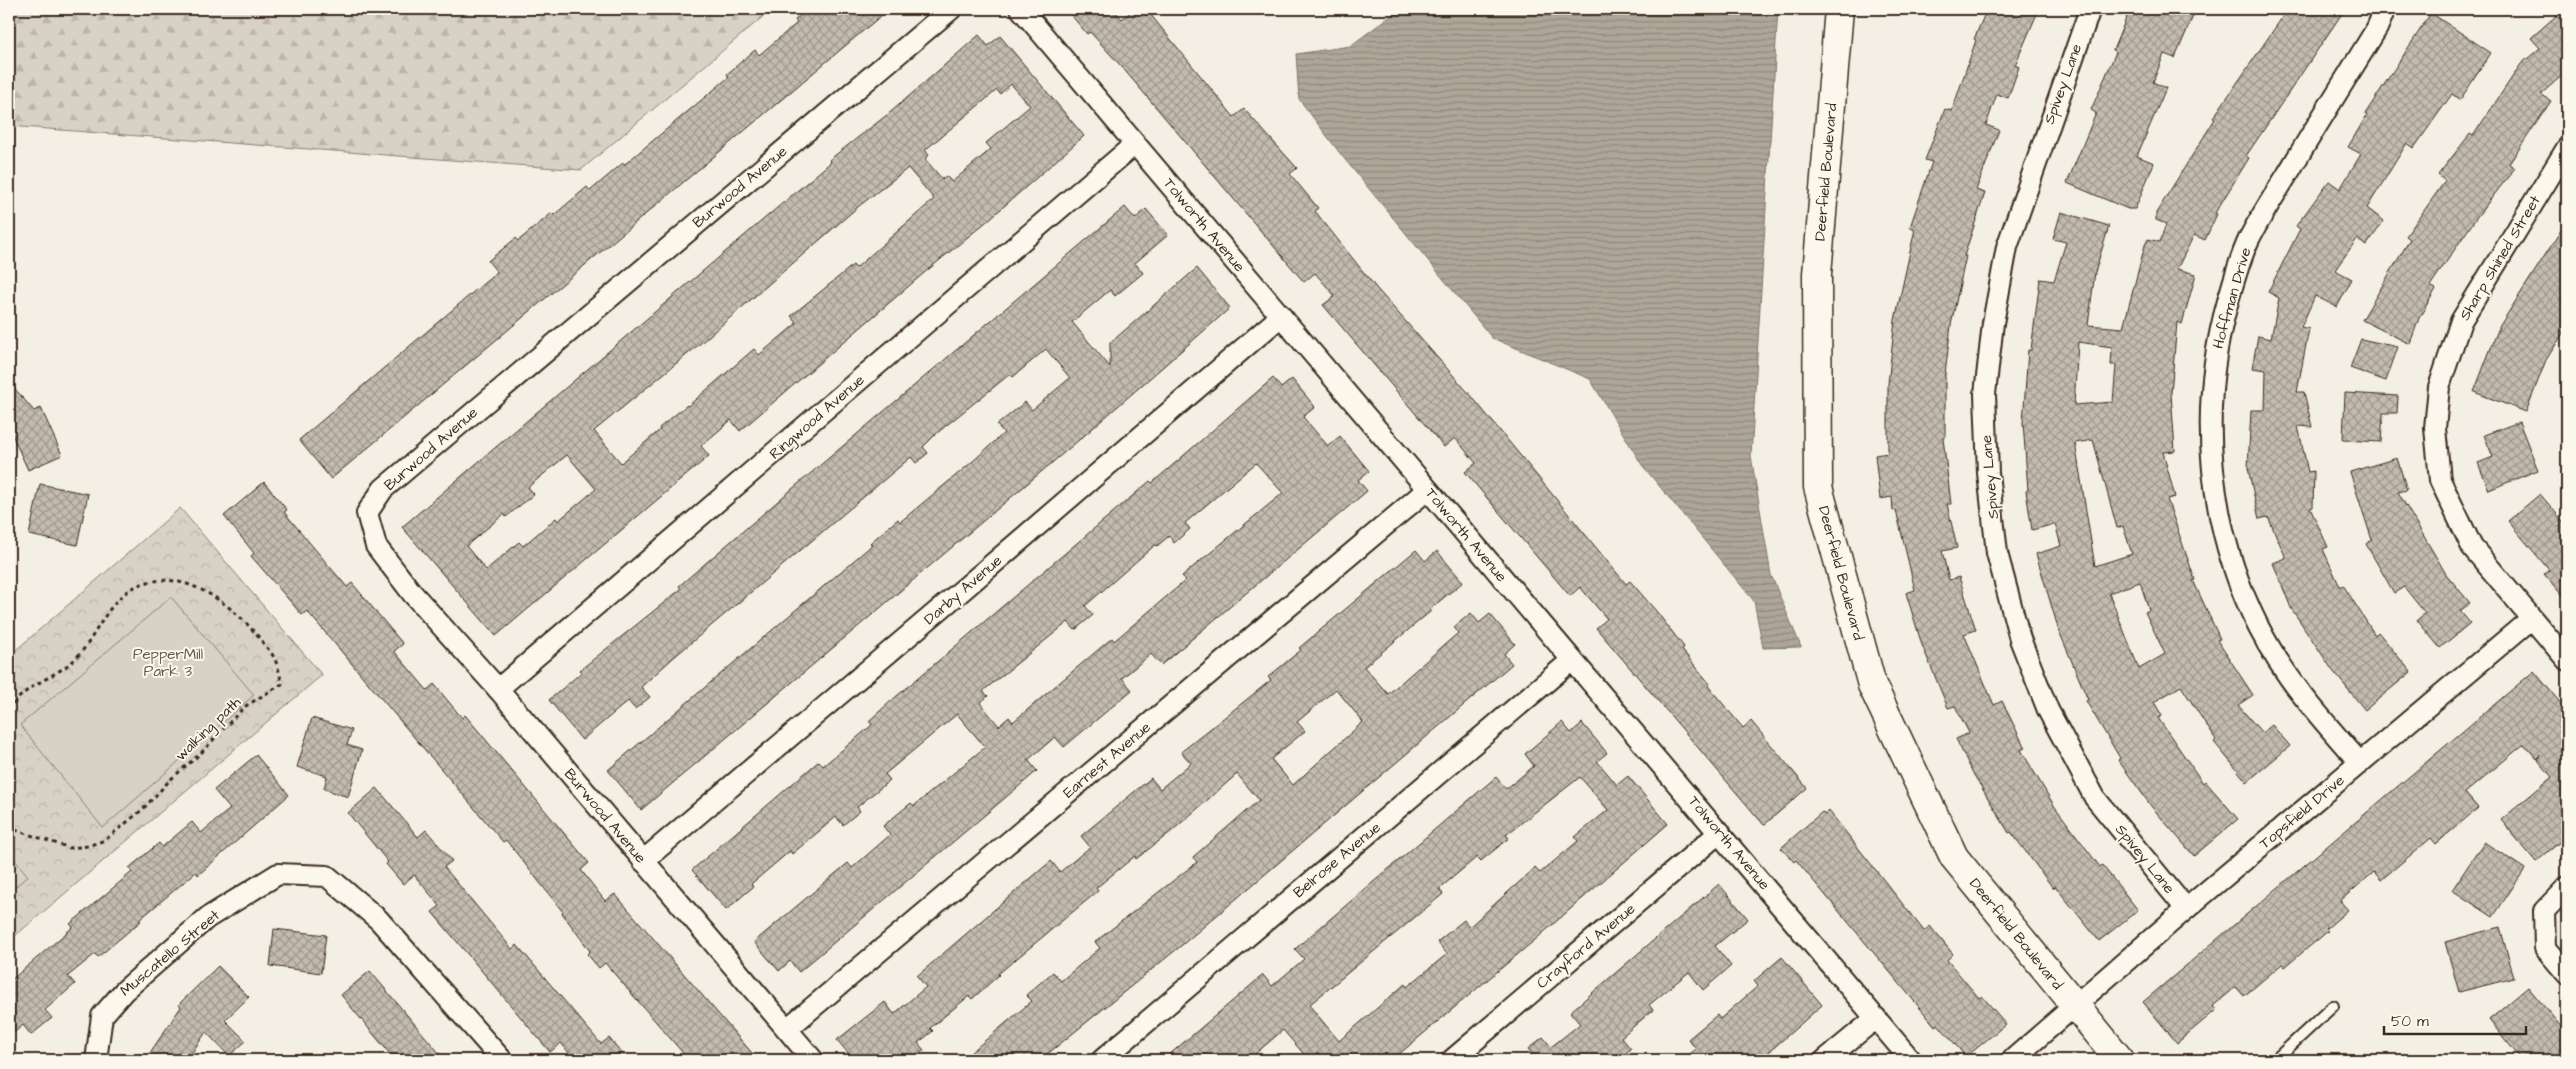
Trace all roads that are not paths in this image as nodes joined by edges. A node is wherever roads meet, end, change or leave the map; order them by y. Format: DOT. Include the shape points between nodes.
graph roads {
  1 [pos="951,9"];
  2 [pos="1021,9"];
  3 [pos="1840,9"];
  4 [pos="2090,9"];
  5 [pos="2385,9"];
  6 [pos="1136,144"];
  7 [pos="2567,148"];
  8 [pos="1281,316"];
  9 [pos="1428,490"];
  10 [pos="2531,618"];
  11 [pos="1572,660"];
  12 [pos="2567,660"];
  13 [pos="498,689"];
  14 [pos="2360,763"];
  15 [pos="1720,832"];
  16 [pos="643,861"];
  17 [pos="2567,887"];
  18 [pos="2186,909"];
  19 [pos="2567,974"];
  20 [pos="2333,1006"];
  21 [pos="2075,1008"];
  22 [pos="1876,1018"];
  23 [pos="787,1030"];
  24 [pos="94,1060"];
  25 [pos="502,1060"];
  26 [pos="813,1060"];
  27 [pos="1102,1060"];
  28 [pos="1452,1060"];
  29 [pos="1825,1060"];
  30 [pos="1911,1060"];
  31 [pos="2012,1060"];
  32 [pos="2120,1060"];
  33 [pos="2275,1060"];
  1 -- 13 [label="street, Burwood Avenue" via="383,489 372,505 367,513 376,546 412,593"];
  2 -- 6 [label="street, Tolworth Avenue"];
  3 -- 21 [label="street, Deerfield Boulevard" via="1817,274 1818,487 1872,685 1954,857"];
  4 -- 18 [label="street, Spivey Lane" via="2007,247 1993,323 1985,394 1988,473 2000,563 2020,639 2048,710 2095,798"];
  5 -- 14 [label="street, Hoffman Drive" via="2377,28 2249,239 2217,340 2210,398 2211,454 2219,512 2234,568 2260,629 2303,698"];
  6 -- 8 [label="street, Tolworth Avenue"];
  6 -- 13 [label="street, Ringwood Avenue"];
  7 -- 10 [label="street, Sharp Shined Street" via="2461,321 2440,387 2435,428 2440,480 2472,547"];
  8 -- 9 [label="street, Tolworth Avenue"];
  8 -- 16 [label="street, Darby Avenue"];
  9 -- 11 [label="street, Tolworth Avenue"];
  9 -- 23 [label="street, Earnest Avenue"];
  10 -- 12 [label="street, Sharp Shined Street"];
  10 -- 14 [label="street, Topsfield Drive"];
  11 -- 15 [label="street, Tolworth Avenue"];
  11 -- 27 [label="street, Belrose Avenue"];
  13 -- 16 [label="street, Burwood Avenue"];
  14 -- 18 [label="street, Topsfield Drive"];
  15 -- 22 [label="street, Tolworth Avenue"];
  15 -- 28 [label="street, Crayford Avenue"];
  16 -- 23 [label="street, Burwood Avenue"];
  17 -- 19 [label="street" via="2544,911 2545,948"];
  18 -- 21 [label="street, Topsfield Drive"];
  20 -- 33 [label="lane"];
  21 -- 31 [label="street, Topsfield Drive"];
  21 -- 32 [label="street, Deerfield Boulevard"];
  22 -- 29 [label="street"];
  22 -- 30 [label="street, Tolworth Avenue"];
  23 -- 26 [label="street, Burwood Avenue"];
  24 -- 25 [label="street, Muscatello Street" via="102,1016 124,991 207,918 278,874 327,876 379,920"];
}
